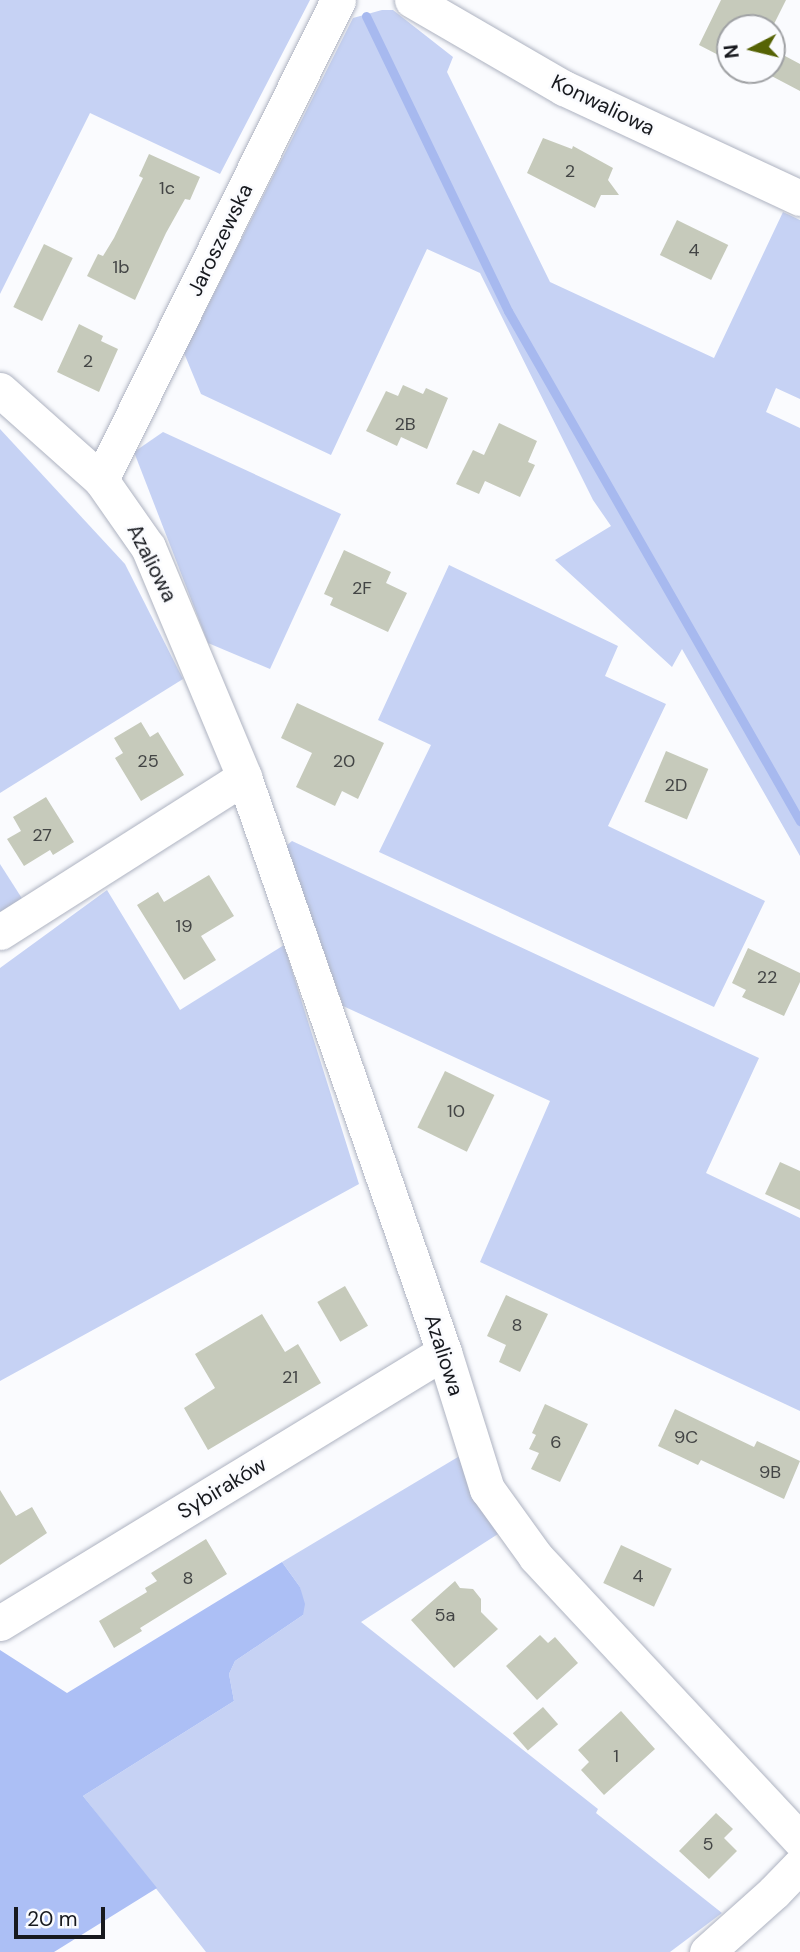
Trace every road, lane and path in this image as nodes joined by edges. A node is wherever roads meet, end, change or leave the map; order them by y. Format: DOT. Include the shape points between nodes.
graph roads {
  1 [pos="338,0"];
  2 [pos="412,0"];
  3 [pos="800,198"];
  4 [pos="0,390"];
  5 [pos="101,480"];
  6 [pos="244,777"];
  7 [pos="0,932"];
  8 [pos="444,1352"];
  9 [pos="0,1623"];
  10 [pos="800,1840"];
  11 [pos="800,1865"];
  12 [pos="706,1952"];
  1 -- 5 [label="street, Jaroszewska"];
  2 -- 3 [label="street, Konwaliowa" via="564,88"];
  4 -- 5 [label="street, Azaliowa"];
  5 -- 6 [label="street, Azaliowa" via="148,547"];
  6 -- 7 [label="street"];
  6 -- 8 [label="street, Azaliowa"];
  8 -- 9 [label="street, Sybiraków"];
  8 -- 10 [label="street, Azaliowa" via="487,1489 536,1557"];
  11 -- 12 [label="street"];
}
